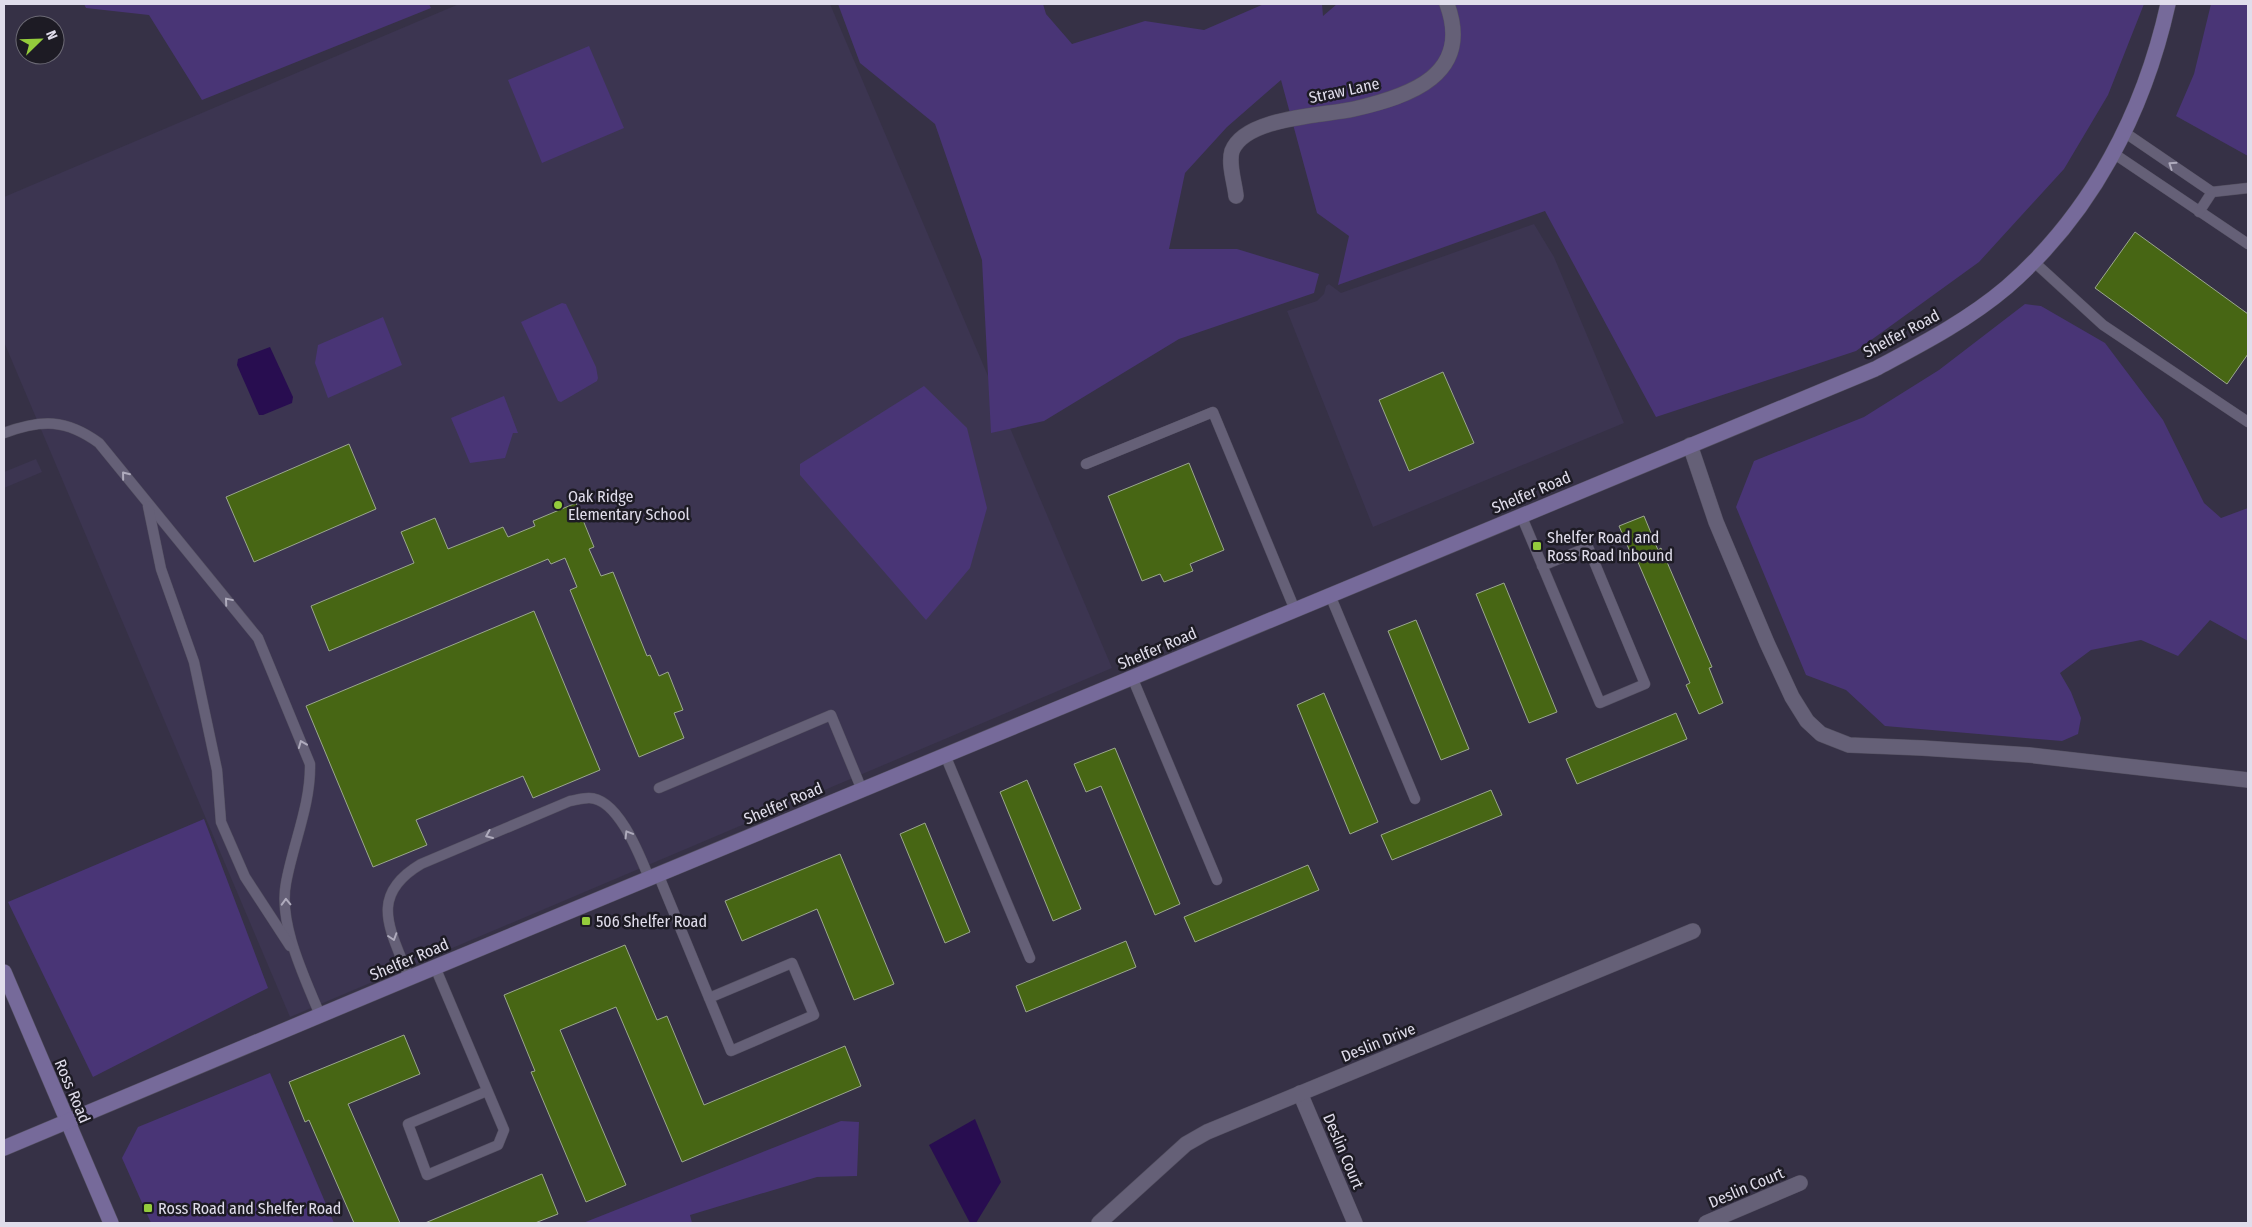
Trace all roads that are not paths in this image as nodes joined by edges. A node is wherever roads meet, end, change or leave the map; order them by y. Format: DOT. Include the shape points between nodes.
graph roads {
  1 [pos="1448,4"];
  2 [pos="2168,4"];
  3 [pos="2124,132"];
  4 [pos="2113,153"];
  5 [pos="2248,188"];
  6 [pos="2212,192"];
  7 [pos="1236,196"];
  8 [pos="2199,212"];
  9 [pos="2248,244"];
  10 [pos="2033,261"];
  11 [pos="2248,422"];
  12 [pos="4,433"];
  13 [pos="1690,445"];
  14 [pos="1086,464"];
  15 [pos="148,503"];
  16 [pos="1521,515"];
  17 [pos="1542,566"];
  18 [pos="1330,595"];
  19 [pos="1294,610"];
  20 [pos="1132,677"];
  21 [pos="945,755"];
  22 [pos="2248,780"];
  23 [pos="659,788"];
  24 [pos="862,790"];
  25 [pos="1416,799"];
  26 [pos="654,876"];
  27 [pos="1217,880"];
  28 [pos="1693,931"];
  29 [pos="297,956"];
  30 [pos="1030,958"];
  31 [pos="435,967"];
  32 [pos="4,972"];
  33 [pos="409,978"];
  34 [pos="709,998"];
  35 [pos="320,1015"];
  36 [pos="488,1091"];
  37 [pos="1300,1093"];
  38 [pos="67,1122"];
  39 [pos="4,1148"];
  40 [pos="1800,1183"];
  41 [pos="111,1223"];
  42 [pos="1099,1223"];
  43 [pos="1355,1223"];
  44 [pos="1706,1223"];
  1 -- 7 [label="street, Straw Lane" via="1454,32 1452,48 1446,64 1434,78 1419,87 1354,109 1256,128 1233,150 1231,159"];
  2 -- 3 [label="street, Shelfer Road" via="2148,76"];
  3 -- 4 [label="street, Shelfer Road"];
  6 -- 3 [label="lane, one-way"];
  4 -- 8 [label="lane"];
  4 -- 10 [label="street, Shelfer Road" via="2075,214"];
  5 -- 6 [label="lane"];
  6 -- 8 [label="lane"];
  8 -- 9 [label="lane"];
  10 -- 11 [label="lane" via="2103,325"];
  10 -- 13 [label="street, Shelfer Road" via="2006,287 1936,336 1874,369"];
  15 -- 12 [label="lane, one-way" via="100,443 82,431 63,424 44,424"];
  13 -- 16 [label="street, Shelfer Road"];
  13 -- 22 [label="street" via="1716,522 1766,643 1792,697 1807,721 1821,734 1849,745 2029,755"];
  14 -- 19 [label="lane" via="1213,412"];
  15 -- 29 [label="lane" via="161,569 194,662 217,770 221,822 245,877"];
  29 -- 15 [label="lane, one-way" via="287,924 286,886 305,808 310,764 258,638"];
  16 -- 17 [label="lane"];
  16 -- 18 [label="street, Shelfer Road"];
  17 -- 17 [label="lane" via="1600,703 1645,684 1588,547"];
  18 -- 19 [label="street, Shelfer Road"];
  18 -- 25 [label="lane"];
  19 -- 20 [label="street, Shelfer Road"];
  20 -- 21 [label="street, Shelfer Road"];
  20 -- 27 [label="lane"];
  21 -- 24 [label="street, Shelfer Road"];
  21 -- 30 [label="lane"];
  23 -- 24 [label="lane" via="831,715"];
  24 -- 26 [label="street, Shelfer Road"];
  26 -- 31 [label="street, Shelfer Road"];
  26 -- 33 [label="lane, one-way" via="618,817 606,805 590,798 570,801 405,873 392,888 387,906 392,933"];
  26 -- 34 [label="lane"];
  28 -- 37 [label="street, Deslin Drive"];
  29 -- 35 [label="lane"];
  31 -- 33 [label="street, Shelfer Road"];
  31 -- 36 [label="lane"];
  32 -- 38 [label="street, Ross Road"];
  33 -- 35 [label="street, Shelfer Road"];
  34 -- 34 [label="lane" via="731,1051 814,1015 792,963"];
  35 -- 38 [label="street, Shelfer Road"];
  36 -- 36 [label="lane" via="504,1130 498,1145 428,1174 408,1124"];
  37 -- 42 [label="street, Deslin Drive" via="1186,1144"];
  37 -- 43 [label="street, Deslin Court"];
  38 -- 39 [label="street, Shelfer Road"];
  38 -- 41 [label="street, Ross Road"];
  40 -- 44 [label="street, Deslin Court"];
}
